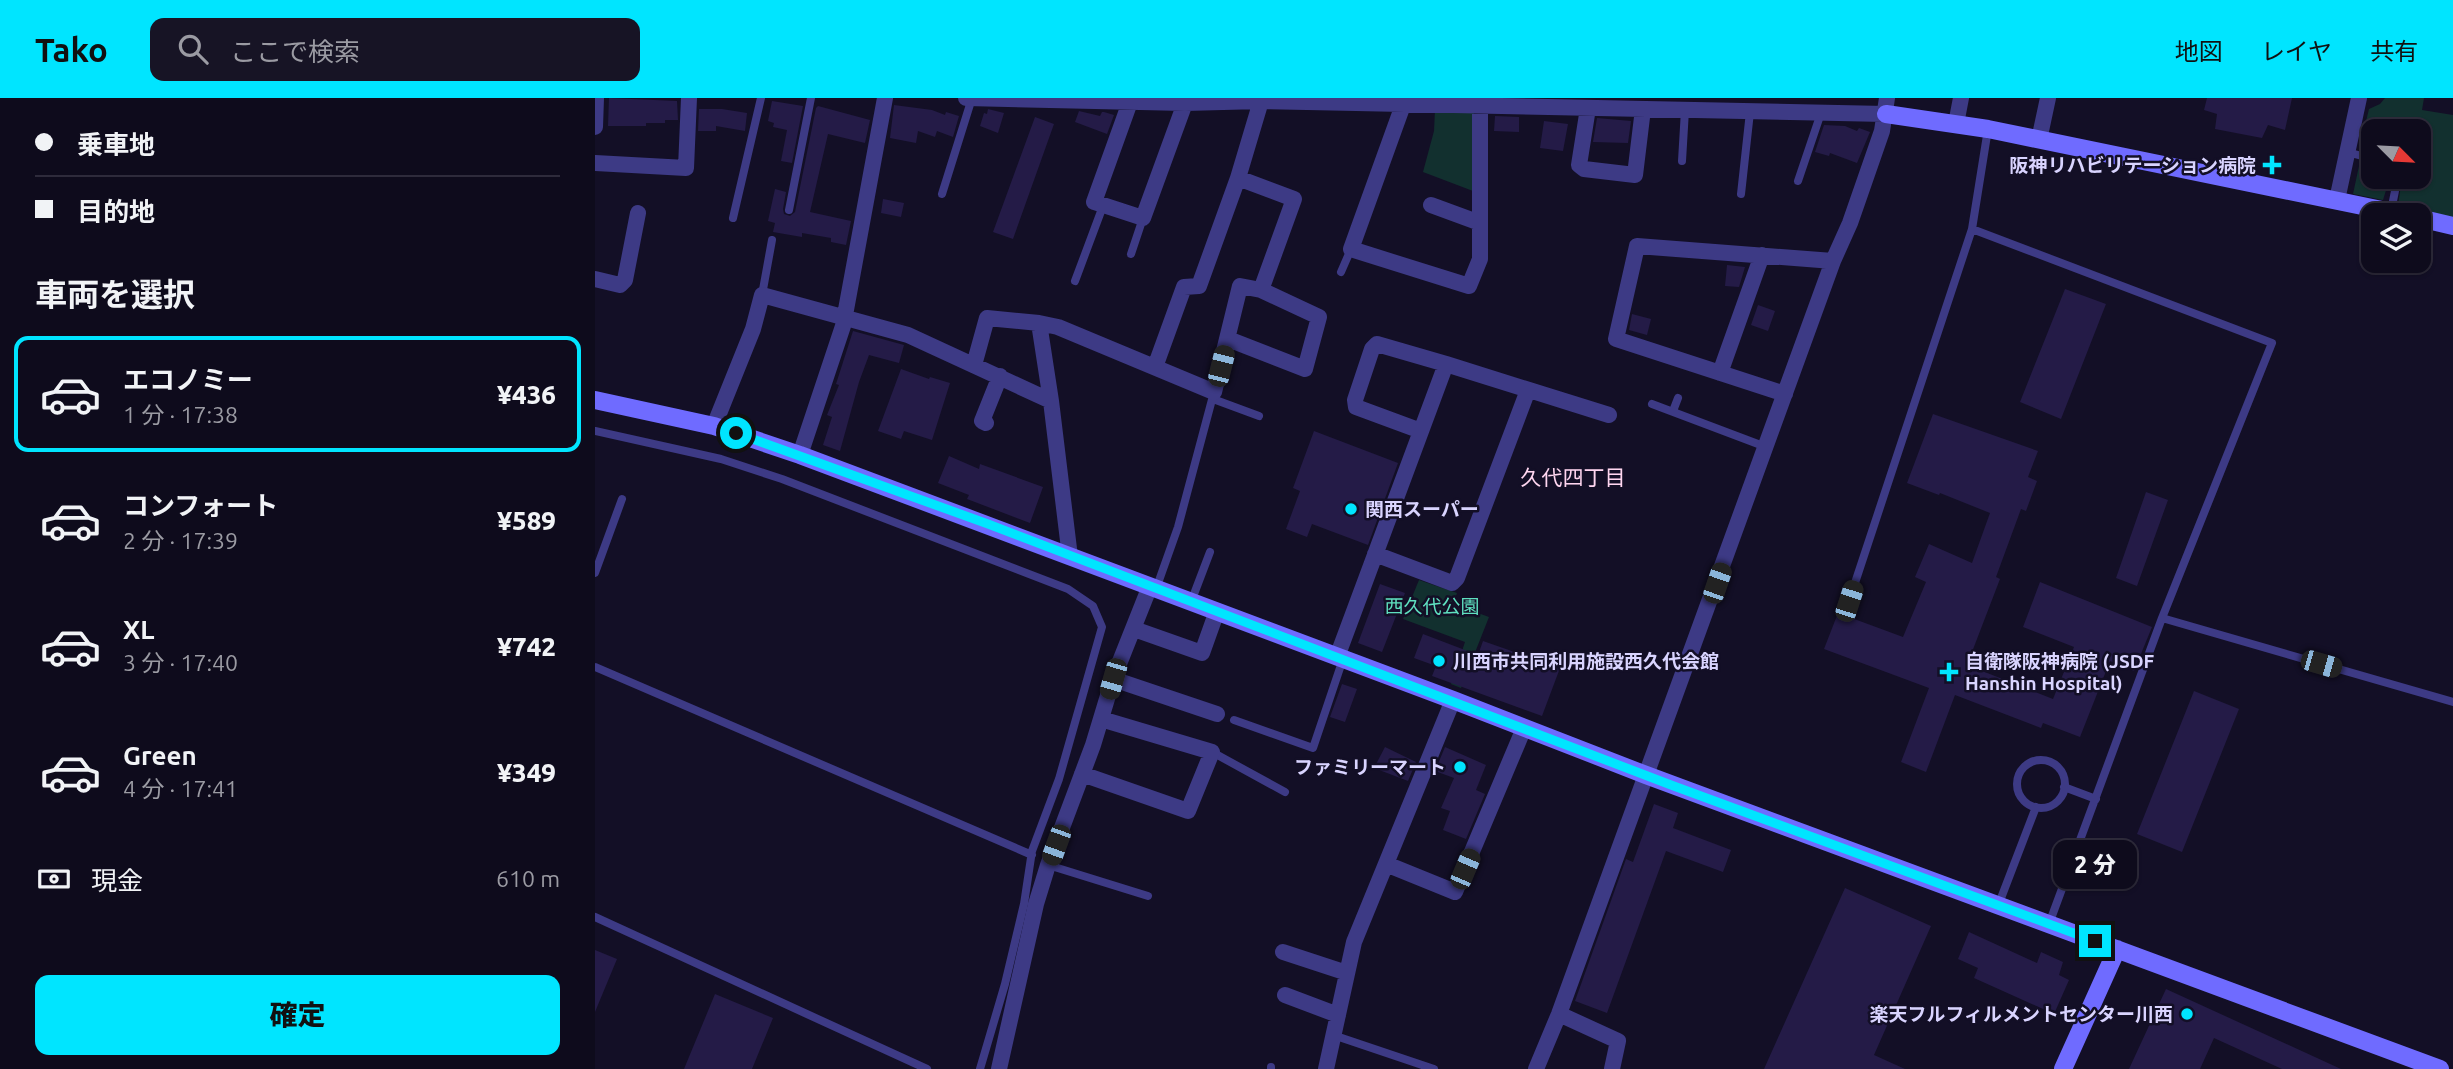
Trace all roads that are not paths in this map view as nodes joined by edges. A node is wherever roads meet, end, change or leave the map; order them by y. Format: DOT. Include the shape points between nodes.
graph roads {
  1 [pos="596,98"];
  2 [pos="689,98"];
  3 [pos="761,98"];
  4 [pos="811,98"];
  5 [pos="885,98"];
  6 [pos="966,98"];
  7 [pos="972,98"];
  8 [pos="1961,98"];
  9 [pos="2048,98"];
  10 [pos="2359,98"];
  11 [pos="1016,99"];
  12 [pos="1220,99"];
  13 [pos="1261,101"];
  14 [pos="1376,101"];
  15 [pos="1130,102"];
  16 [pos="1185,103"];
  17 [pos="1487,104"];
  18 [pos="1403,105"];
  19 [pos="1886,106"];
  20 [pos="1588,108"];
  21 [pos="1643,109"];
  22 [pos="1685,110"];
  23 [pos="1750,112"];
  24 [pos="1821,113"];
  25 [pos="1956,124"];
  26 [pos="595,127"];
  27 [pos="1988,129"];
  28 [pos="2039,140"];
  29 [pos="2347,152"];
  30 [pos="2361,156"];
  31 [pos="1682,161"];
  32 [pos="595,163"];
  33 [pos="1238,178"];
  34 [pos="1798,181"];
  35 [pos="942,194"];
  36 [pos="1741,194"];
  37 [pos="2337,200"];
  38 [pos="1431,205"];
  39 [pos="1103,206"];
  40 [pos="2361,206"];
  41 [pos="789,210"];
  42 [pos="638,212"];
  43 [pos="1143,218"];
  44 [pos="733,219"];
  45 [pos="2431,221"];
  46 [pos="1480,223"];
  47 [pos="2453,226"];
  48 [pos="1972,229"];
  49 [pos="772,240"];
  50 [pos="1351,249"];
  51 [pos="1131,254"];
  52 [pos="1762,255"];
  53 [pos="1833,261"];
  54 [pos="1341,272"];
  55 [pos="595,279"];
  56 [pos="1075,281"];
  57 [pos="1261,289"];
  58 [pos="762,295"];
  59 [pos="844,319"];
  60 [pos="1038,323"];
  61 [pos="1228,339"];
  62 [pos="1446,364"];
  63 [pos="974,365"];
  64 [pos="1155,367"];
  65 [pos="1720,373"];
  66 [pos="1000,376"];
  67 [pos="1528,390"];
  68 [pos="1785,394"];
  69 [pos="1214,395"];
  70 [pos="1678,398"];
  71 [pos="595,400"];
  72 [pos="1051,401"];
  73 [pos="1652,404"];
  74 [pos="1673,411"];
  75 [pos="1609,415"];
  76 [pos="1259,416"];
  77 [pos="982,421"];
  78 [pos="714,426"];
  79 [pos="595,431"];
  80 [pos="1421,431"];
  81 [pos="1766,447"];
  82 [pos="800,455"];
  83 [pos="622,499"];
  84 [pos="1210,552"];
  85 [pos="1375,554"];
  86 [pos="1070,557"];
  87 [pos="595,573"];
  88 [pos="1153,587"];
  89 [pos="1849,601"];
  90 [pos="1191,602"];
  91 [pos="1217,611"];
  92 [pos="2162,618"];
  93 [pos="1134,629"];
  94 [pos="1340,658"];
  95 [pos="595,667"];
  96 [pos="1113,679"];
  97 [pos="1453,700"];
  98 [pos="2453,702"];
  99 [pos="1217,714"];
  100 [pos="1101,719"];
  101 [pos="1234,720"];
  102 [pos="1524,729"];
  103 [pos="1212,752"];
  104 [pos="1082,774"];
  105 [pos="1646,775"];
  106 [pos="2064,787"];
  107 [pos="1285,792"];
  108 [pos="2096,799"];
  109 [pos="2036,807"];
  110 [pos="1032,855"];
  111 [pos="1386,864"];
  112 [pos="1048,865"];
  113 [pos="1148,896"];
  114 [pos="1998,906"];
  115 [pos="595,917"];
  116 [pos="2049,924"];
  117 [pos="2117,949"];
  118 [pos="1283,953"];
  119 [pos="1347,973"];
  120 [pos="1285,995"];
  121 [pos="1338,1014"];
  122 [pos="1559,1014"];
  123 [pos="1333,1035"];
  124 [pos="927,1069"];
  125 [pos="980,1069"];
  126 [pos="999,1069"];
  127 [pos="1326,1069"];
  128 [pos="1434,1069"];
  129 [pos="1536,1069"];
  130 [pos="1612,1069"];
  131 [pos="2063,1069"];
  132 [pos="2441,1069"];
  1 -- 26 [label="street"];
  2 -- 32 [label="street" via="686,168"];
  3 -- 44 [label="lane"];
  4 -- 41 [label="lane"];
  5 -- 59 [label="street"];
  6 -- 7 [label="street"];
  7 -- 11 [label="street"];
  7 -- 35 [label="lane"];
  8 -- 25 [label="street"];
  9 -- 28 [label="street"];
  10 -- 29 [label="street"];
  11 -- 15 [label="street"];
  12 -- 13 [label="street"];
  12 -- 16 [label="street"];
  13 -- 14 [label="street"];
  13 -- 33 [label="street"];
  14 -- 18 [label="street"];
  15 -- 16 [label="street"];
  15 -- 39 [label="street" via="1094,202"];
  16 -- 43 [label="street"];
  17 -- 18 [label="street"];
  17 -- 20 [label="street"];
  17 -- 46 [label="street"];
  18 -- 50 [label="street"];
  19 -- 24 [label="street"];
  19 -- 25 [label="street"];
  19 -- 53 [label="street" via="1850,223"];
  20 -- 21 [label="street"];
  20 -- 21 [label="street" via="1579,165 1635,175"];
  21 -- 22 [label="street"];
  22 -- 23 [label="street"];
  22 -- 31 [label="lane"];
  23 -- 24 [label="street"];
  23 -- 36 [label="lane"];
  24 -- 34 [label="lane"];
  25 -- 27 [label="street"];
  27 -- 28 [label="street"];
  27 -- 48 [label="lane"];
  28 -- 37 [label="street"];
  29 -- 30 [label="lane"];
  29 -- 37 [label="street"];
  33 -- 57 [label="street" via="1294,199"];
  33 -- 64 [label="street" via="1199,286 1184,287"];
  37 -- 40 [label="street"];
  38 -- 46 [label="street"];
  39 -- 43 [label="street"];
  39 -- 56 [label="lane"];
  42 -- 55 [label="street" via="625,280 620,285"];
  43 -- 51 [label="lane"];
  45 -- 47 [label="street"];
  46 -- 50 [label="street" via="1475,288"];
  48 -- 89 [label="lane"];
  48 -- 92 [label="lane" via="2272,342"];
  49 -- 58 [label="lane"];
  50 -- 54 [label="lane"];
  52 -- 53 [label="street"];
  52 -- 65 [label="street"];
  52 -- 65 [label="street" via="1637,246 1616,339"];
  53 -- 68 [label="street"];
  57 -- 61 [label="street" via="1240,286"];
  57 -- 61 [label="street" via="1319,317 1305,369"];
  58 -- 59 [label="street"];
  58 -- 78 [label="street"];
  59 -- 63 [label="street" via="908,335"];
  59 -- 82 [label="street"];
  60 -- 63 [label="street" via="987,318"];
  60 -- 64 [label="street"];
  60 -- 72 [label="street"];
  61 -- 69 [label="street"];
  62 -- 67 [label="street"];
  62 -- 80 [label="street"];
  62 -- 80 [label="street" via="1377,344 1372,349 1356,407"];
  63 -- 66 [label="street"];
  64 -- 69 [label="street"];
  65 -- 68 [label="street"];
  66 -- 72 [label="street"];
  66 -- 77 [label="street"];
  67 -- 75 [label="street"];
  67 -- 85 [label="street" via="1457,578 1452,583"];
  68 -- 81 [label="street"];
  69 -- 76 [label="lane"];
  69 -- 88 [label="lane" via="1178,527"];
  70 -- 74 [label="lane"];
  71 -- 78 [label="street"];
  72 -- 86 [label="street"];
  73 -- 74 [label="lane"];
  74 -- 81 [label="lane"];
  78 -- 82 [label="street"];
  79 -- 110 [label="lane" via="782,479 1068,589 1093,606 1102,627 1059,779"];
  80 -- 85 [label="street"];
  81 -- 105 [label="street"];
  82 -- 86 [label="street"];
  83 -- 87 [label="lane"];
  84 -- 90 [label="lane"];
  85 -- 94 [label="street"];
  86 -- 88 [label="street"];
  88 -- 90 [label="street"];
  88 -- 93 [label="street"];
  90 -- 91 [label="street"];
  91 -- 93 [label="street" via="1202,653"];
  91 -- 94 [label="street"];
  92 -- 98 [label="lane"];
  92 -- 108 [label="lane"];
  93 -- 96 [label="street"];
  94 -- 97 [label="street"];
  94 -- 101 [label="lane" via="1313,748"];
  95 -- 110 [label="lane"];
  96 -- 99 [label="street"];
  96 -- 100 [label="street"];
  97 -- 102 [label="street"];
  97 -- 111 [label="street"];
  100 -- 103 [label="street"];
  100 -- 104 [label="street"];
  102 -- 105 [label="street"];
  102 -- 111 [label="street" via="1455,892"];
  103 -- 104 [label="street" via="1188,811"];
  103 -- 107 [label="lane"];
  104 -- 112 [label="street"];
  105 -- 114 [label="street"];
  105 -- 122 [label="street"];
  106 -- 108 [label="lane"];
  106 -- 109 [label="lane" via="2055,803"];
  106 -- 109 [label="lane" via="2063,775 2050,762 2029,763 2017,782 2023,800"];
  108 -- 116 [label="lane"];
  109 -- 114 [label="lane"];
  110 -- 125 [label="lane" via="1005,984"];
  111 -- 119 [label="street" via="1353,942"];
  112 -- 113 [label="lane"];
  112 -- 126 [label="street"];
  114 -- 116 [label="street"];
  115 -- 124 [label="lane"];
  116 -- 117 [label="street"];
  117 -- 131 [label="street"];
  117 -- 132 [label="street"];
  118 -- 119 [label="street"];
  119 -- 121 [label="street"];
  120 -- 121 [label="street"];
  121 -- 123 [label="street"];
  122 -- 129 [label="street"];
  122 -- 130 [label="street" via="1618,1041"];
  123 -- 127 [label="street"];
  123 -- 128 [label="lane"];
}
